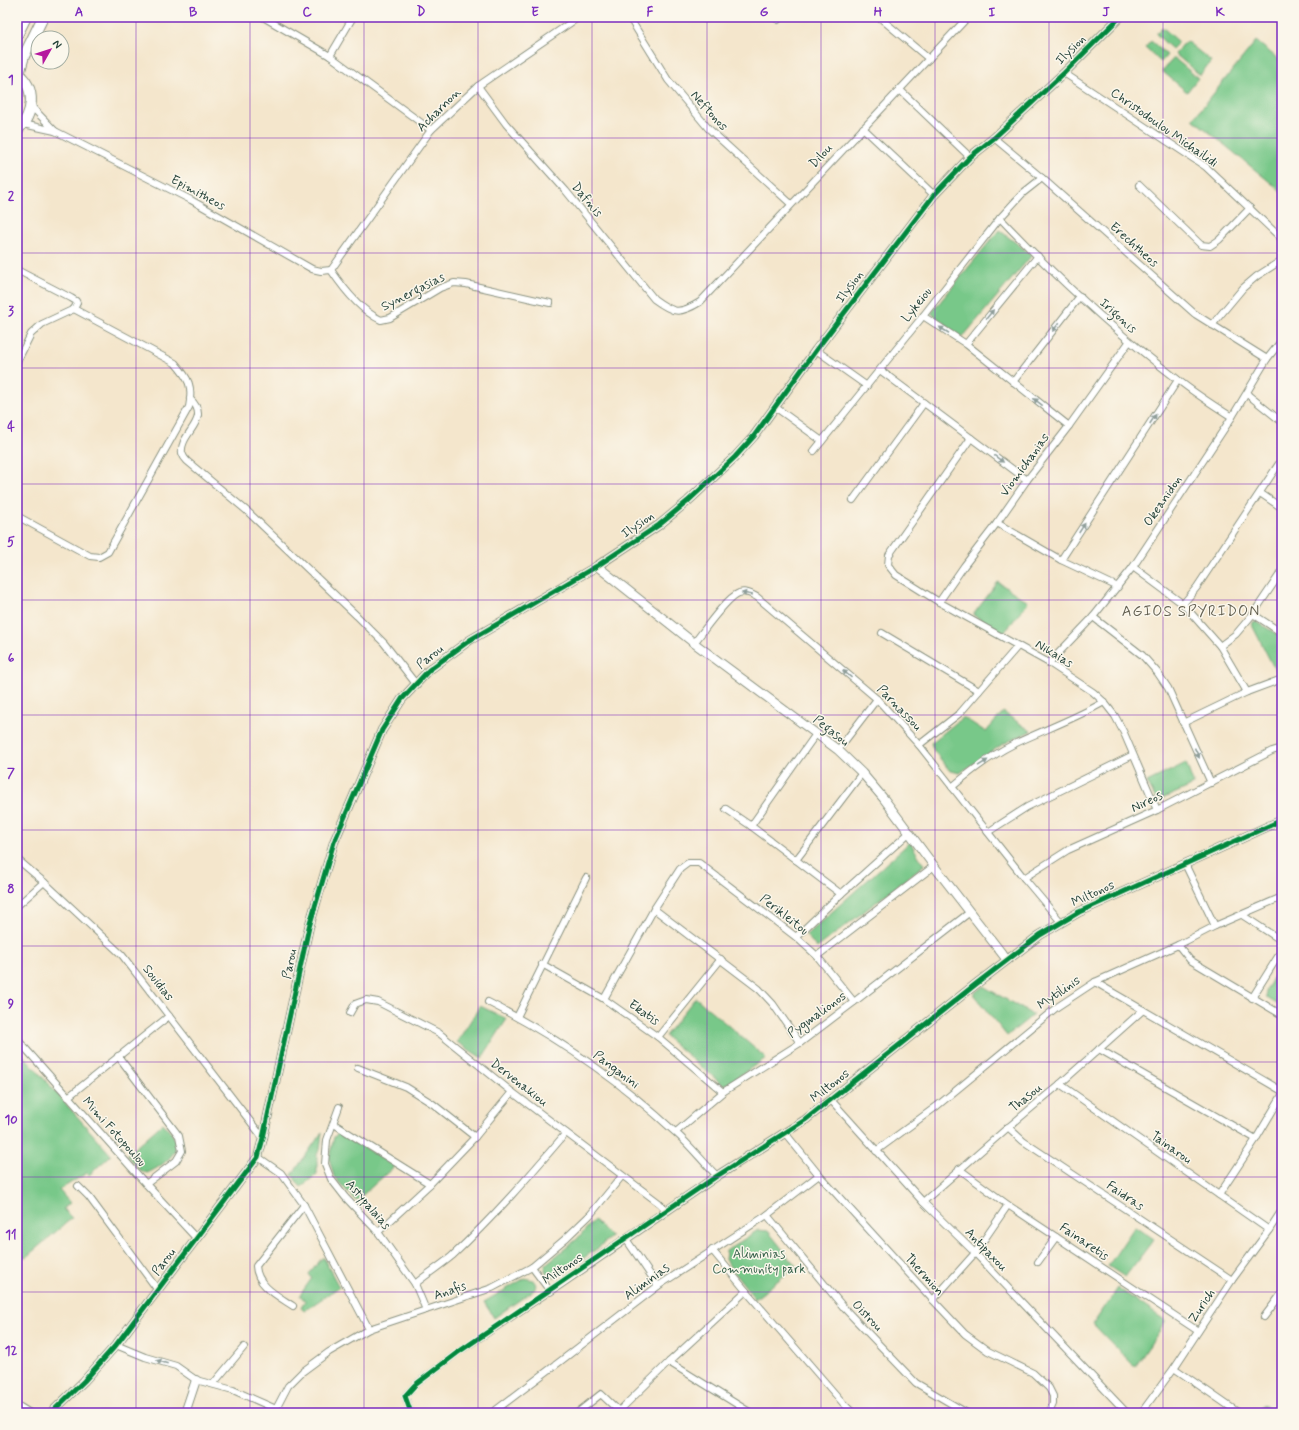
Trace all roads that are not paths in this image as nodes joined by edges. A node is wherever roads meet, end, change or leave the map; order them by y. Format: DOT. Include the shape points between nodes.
graph roads {
  1 [pos="26,17"];
  2 [pos="43,17"];
  3 [pos="263,17"];
  4 [pos="353,17"];
  5 [pos="580,17"];
  6 [pos="629,17"];
  7 [pos="879,17"];
  8 [pos="968,17"];
  9 [pos="1120,17"];
  10 [pos="17,35"];
  11 [pos="330,56"];
  12 [pos="929,59"];
  13 [pos="1064,73"];
  14 [pos="18,74"];
  15 [pos="478,86"];
  16 [pos="899,89"];
  17 [pos="31,106"];
  18 [pos="20,127"];
  19 [pos="863,128"];
  20 [pos="431,130"];
  21 [pos="55,131"];
  22 [pos="994,138"];
  23 [pos="970,157"];
  24 [pos="1042,178"];
  25 [pos="1139,185"];
  26 [pos="934,195"];
  27 [pos="791,204"];
  28 [pos="1250,208"];
  29 [pos="1000,218"];
  30 [pos="1282,239"];
  31 [pos="1038,256"];
  32 [pos="1282,260"];
  33 [pos="17,270"];
  34 [pos="331,270"];
  35 [pos="1080,296"];
  36 [pos="550,303"];
  37 [pos="74,309"];
  38 [pos="689,309"];
  39 [pos="923,316"];
  40 [pos="1212,325"];
  41 [pos="1282,340"];
  42 [pos="1129,342"];
  43 [pos="966,344"];
  44 [pos="816,350"];
  45 [pos="1267,359"];
  46 [pos="17,362"];
  47 [pos="880,370"];
  48 [pos="1178,380"];
  49 [pos="1013,382"];
  50 [pos="867,386"];
  51 [pos="1246,394"];
  52 [pos="190,399"];
  53 [pos="924,403"];
  54 [pos="775,407"];
  55 [pos="1232,417"];
  56 [pos="1282,422"];
  57 [pos="1069,426"];
  58 [pos="971,438"];
  59 [pos="822,441"];
  60 [pos="814,451"];
  61 [pos="1282,459"];
  62 [pos="1027,480"];
  63 [pos="1260,493"];
  64 [pos="853,500"];
  65 [pos="1282,508"];
  66 [pos="17,516"];
  67 [pos="997,523"];
  68 [pos="1061,560"];
  69 [pos="597,566"];
  70 [pos="1133,567"];
  71 [pos="1282,571"];
  72 [pos="1118,587"];
  73 [pos="939,602"];
  74 [pos="1183,604"];
  75 [pos="1253,614"];
  76 [pos="1093,617"];
  77 [pos="882,632"];
  78 [pos="1282,633"];
  79 [pos="694,643"];
  80 [pos="1018,646"];
  81 [pos="1220,646"];
  82 [pos="1049,664"];
  83 [pos="1282,679"];
  84 [pos="416,684"];
  85 [pos="979,691"];
  86 [pos="1247,692"];
  87 [pos="877,699"];
  88 [pos="1104,702"];
  89 [pos="1183,723"];
  90 [pos="816,734"];
  91 [pos="919,745"];
  92 [pos="1282,748"];
  93 [pos="838,750"];
  94 [pos="1133,755"];
  95 [pos="862,773"];
  96 [pos="1211,783"];
  97 [pos="952,787"];
  98 [pos="726,809"];
  99 [pos="1157,810"];
  100 [pos="1282,820"];
  101 [pos="751,826"];
  102 [pos="988,832"];
  103 [pos="909,833"];
  104 [pos="17,858"];
  105 [pos="796,860"];
  106 [pos="1185,864"];
  107 [pos="934,866"];
  108 [pos="586,878"];
  109 [pos="1024,878"];
  110 [pos="44,882"];
  111 [pos="841,894"];
  112 [pos="1282,897"];
  113 [pos="17,906"];
  114 [pos="654,909"];
  115 [pos="970,912"];
  116 [pos="1242,915"];
  117 [pos="1061,922"];
  118 [pos="1215,926"];
  119 [pos="796,937"];
  120 [pos="1282,941"];
  121 [pos="1178,945"];
  122 [pos="1282,950"];
  123 [pos="817,956"];
  124 [pos="721,959"];
  125 [pos="1007,960"];
  126 [pos="542,964"];
  127 [pos="1095,982"];
  128 [pos="604,998"];
  129 [pos="1252,998"];
  130 [pos="488,1002"];
  131 [pos="854,1002"];
  132 [pos="1143,1010"];
  133 [pos="350,1013"];
  134 [pos="1282,1015"];
  135 [pos="169,1016"];
  136 [pos="517,1017"];
  137 [pos="658,1037"];
  138 [pos="17,1039"];
  139 [pos="800,1043"];
  140 [pos="1099,1049"];
  141 [pos="118,1056"];
  142 [pos="358,1068"];
  143 [pos="1060,1084"];
  144 [pos="1282,1091"];
  145 [pos="512,1092"];
  146 [pos="723,1092"];
  147 [pos="1282,1095"];
  148 [pos="68,1097"];
  149 [pos="831,1100"];
  150 [pos="339,1107"];
  151 [pos="334,1124"];
  152 [pos="1008,1127"];
  153 [pos="676,1132"];
  154 [pos="566,1133"];
  155 [pos="785,1133"];
  156 [pos="475,1137"];
  157 [pos="263,1138"];
  158 [pos="1256,1139"];
  159 [pos="876,1151"];
  160 [pos="258,1157"];
  161 [pos="959,1169"];
  162 [pos="819,1175"];
  163 [pos="622,1176"];
  164 [pos="717,1176"];
  165 [pos="146,1184"];
  166 [pos="430,1184"];
  167 [pos="78,1186"];
  168 [pos="1218,1195"];
  169 [pos="923,1202"];
  170 [pos="304,1205"];
  171 [pos="1008,1205"];
  172 [pos="1282,1210"];
  173 [pos="667,1211"];
  174 [pos="767,1215"];
  175 [pos="1269,1230"];
  176 [pos="378,1232"];
  177 [pos="1056,1237"];
  178 [pos="196,1238"];
  179 [pos="626,1239"];
  180 [pos="712,1250"];
  181 [pos="975,1253"];
  182 [pos="1038,1262"];
  183 [pos="532,1268"];
  184 [pos="1232,1280"];
  185 [pos="415,1284"];
  186 [pos="658,1286"];
  187 [pos="158,1289"];
  188 [pos="550,1291"];
  189 [pos="746,1292"];
  190 [pos="1282,1294"];
  191 [pos="933,1300"];
  192 [pos="293,1306"];
  193 [pos="426,1310"];
  194 [pos="1264,1317"];
  195 [pos="369,1329"];
  196 [pos="1198,1331"];
  197 [pos="116,1345"];
  198 [pos="244,1347"];
  199 [pos="669,1362"];
  200 [pos="1174,1368"];
  201 [pos="196,1380"];
  202 [pos="212,1384"];
  203 [pos="17,1404"];
  204 [pos="279,1411"];
  205 [pos="620,1412"];
  206 [pos="30,1413"];
  207 [pos="51,1413"];
  208 [pos="185,1413"];
  209 [pos="411,1413"];
  210 [pos="492,1413"];
  211 [pos="577,1413"];
  212 [pos="751,1413"];
  213 [pos="853,1413"];
  214 [pos="967,1413"];
  215 [pos="1049,1413"];
  216 [pos="1127,1413"];
  217 [pos="1141,1413"];
  218 [pos="1239,1413"];
  1 -- 10 [label="main road"];
  2 -- 14 [label="main road"];
  3 -- 11 [label="street"];
  4 -- 11 [label="street"];
  5 -- 15 [label="street, Acharnon"];
  6 -- 27 [label="street, Neftonos" via="668,80 708,128"];
  7 -- 12 [label="street"];
  8 -- 12 [label="street, Dilou"];
  9 -- 13 [label="street, Ilysion"];
  11 -- 20 [label="street"];
  12 -- 16 [label="street, Dilou"];
  13 -- 22 [label="street, Ilysion"];
  13 -- 28 [label="street, Christodoulou Michailidi" via="1206,167"];
  14 -- 17 [label="main road" via="26,83"];
  15 -- 20 [label="street, Acharnon"];
  15 -- 38 [label="street, Dafnis" via="506,124 566,191 654,299 668,309"];
  16 -- 19 [label="street, Dilou"];
  16 -- 23 [label="street"];
  17 -- 18 [label="main road"];
  17 -- 21 [label="street"];
  18 -- 21 [label="street"];
  19 -- 26 [label="street"];
  19 -- 27 [label="street, Dilou"];
  20 -- 34 [label="street, Acharnon"];
  21 -- 34 [label="street, Epimitheos" via="191,200 312,269"];
  22 -- 23 [label="street, Ilysion"];
  22 -- 24 [label="street, Erechtheos"];
  23 -- 26 [label="street, Ilysion"];
  24 -- 29 [label="street, Lykeiou" via="1023,193"];
  24 -- 40 [label="street, Erechtheos" via="1195,314"];
  25 -- 28 [label="street" via="1201,245 1210,246 1219,240"];
  26 -- 44 [label="street, Ilysion"];
  27 -- 38 [label="street, Dilou" via="700,302"];
  28 -- 30 [label="street, Christodoulou Michailidi"];
  29 -- 31 [label="street, Irigonis"];
  29 -- 39 [label="street, Lykeiou"];
  31 -- 35 [label="street, Irigonis"];
  43 -- 31 [label="street, one-way"];
  32 -- 40 [label="street" via="1243,288"];
  33 -- 37 [label="street" via="76,301"];
  34 -- 36 [label="street, Synergasias" via="368,313 381,320 390,318 440,288 454,283"];
  35 -- 42 [label="street, Irigonis"];
  35 -- 49 [label="street, one-way"];
  37 -- 46 [label="street" via="42,324 31,334"];
  37 -- 52 [label="street" via="175,363 186,375 192,392"];
  43 -- 39 [label="street, one-way"];
  39 -- 47 [label="street, Lykeiou"];
  40 -- 45 [label="street, Erechtheos"];
  41 -- 45 [label="street, Okeanidon"];
  42 -- 48 [label="street, Irigonis"];
  42 -- 57 [label="street, Viomichanias"];
  43 -- 49 [label="street"];
  44 -- 50 [label="street"];
  44 -- 54 [label="street, Ilysion"];
  45 -- 51 [label="street, Okeanidon"];
  47 -- 50 [label="street, Lykeiou"];
  47 -- 53 [label="street"];
  48 -- 55 [label="street, Irigonis"];
  68 -- 48 [label="street, one-way"];
  57 -- 49 [label="street, one-way"];
  50 -- 59 [label="street, Lykeiou"];
  51 -- 55 [label="street, Okeanidon"];
  51 -- 56 [label="street"];
  52 -- 66 [label="street" via="189,407 108,552 99,557 90,556"];
  52 -- 84 [label="street" via="195,403 198,419 183,445 182,454 186,461 247,511 357,616 384,643"];
  53 -- 58 [label="street"];
  53 -- 64 [label="street"];
  54 -- 59 [label="street"];
  54 -- 69 [label="street, Ilysion" via="735,457 688,501 659,525"];
  55 -- 70 [label="street, Okeanidon"];
  57 -- 62 [label="street, Viomichanias"];
  58 -- 62 [label="street, one-way"];
  58 -- 73 [label="street, Nikaias" via="889,555 888,565 896,575"];
  59 -- 60 [label="street, Lykeiou"];
  61 -- 63 [label="street"];
  62 -- 67 [label="street, Viomichanias"];
  63 -- 65 [label="street"];
  63 -- 74 [label="street"];
  67 -- 68 [label="street"];
  67 -- 73 [label="street, Viomichanias"];
  68 -- 72 [label="street"];
  69 -- 79 [label="street, Pegasou"];
  69 -- 84 [label="street, Parou" via="470,640 429,670"];
  70 -- 72 [label="street, Okeanidon"];
  70 -- 74 [label="street"];
  71 -- 75 [label="street"];
  72 -- 76 [label="street, Okeanidon"];
  73 -- 80 [label="street, Nikaias"];
  74 -- 81 [label="street"];
  75 -- 78 [label="street"];
  75 -- 81 [label="street" via="1236,634"];
  76 -- 82 [label="street, Okeanidon"];
  76 -- 89 [label="street" via="1142,655 1152,666 1168,688"];
  77 -- 85 [label="street"];
  87 -- 79 [label="street, Parnassou, one-way" via="748,592 740,592 731,598"];
  79 -- 90 [label="street, Pegasou"];
  80 -- 82 [label="street, Nikaias"];
  80 -- 85 [label="street"];
  81 -- 86 [label="street"];
  82 -- 88 [label="street, Nikaias"];
  83 -- 86 [label="street"];
  84 -- 157 [label="street, Parou" via="402,699 382,730 334,842 310,927"];
  85 -- 91 [label="street" via="960,713"];
  86 -- 89 [label="street"];
  87 -- 91 [label="street, Parnassou"];
  87 -- 93 [label="street"];
  88 -- 94 [label="street, Nikaias" via="1115,716"];
  97 -- 88 [label="street, one-way" via="977,766 1012,745"];
  89 -- 96 [label="street, one-way"];
  90 -- 93 [label="street, Pegasou"];
  90 -- 101 [label="street"];
  91 -- 97 [label="street, Parnassou"];
  92 -- 96 [label="street, Nireos"];
  93 -- 95 [label="street, Pegasou"];
  94 -- 99 [label="street, Nikaias"];
  94 -- 102 [label="street" via="1027,807"];
  95 -- 103 [label="street, Pegasou"];
  95 -- 105 [label="street"];
  96 -- 99 [label="street, Nireos"];
  97 -- 102 [label="street, Parnassou"];
  98 -- 101 [label="street"];
  99 -- 109 [label="street, Nireos" via="1068,850"];
  100 -- 106 [label="street, Miltonos"];
  101 -- 105 [label="street"];
  102 -- 109 [label="street, Parnassou"];
  103 -- 107 [label="street, Pegasou"];
  103 -- 111 [label="street"];
  104 -- 110 [label="street, Souidias"];
  105 -- 111 [label="street"];
  106 -- 117 [label="street, Miltonos"];
  106 -- 118 [label="street"];
  107 -- 115 [label="street, Pegasou"];
  107 -- 123 [label="street"];
  108 -- 126 [label="street"];
  109 -- 117 [label="street, Parnassou"];
  110 -- 113 [label="street"];
  110 -- 135 [label="street, Souidias" via="122,955"];
  111 -- 119 [label="street"];
  112 -- 116 [label="street, Mytilinis"];
  114 -- 119 [label="street, Perikleitou" via="680,869 688,863 699,863"];
  114 -- 124 [label="street"];
  114 -- 128 [label="street"];
  115 -- 125 [label="street, Pegasou"];
  115 -- 131 [label="street, Pygmalionos"];
  116 -- 118 [label="street, Mytilinis"];
  116 -- 120 [label="street"];
  117 -- 125 [label="street, Miltonos"];
  118 -- 121 [label="street, Mytilinis"];
  119 -- 123 [label="street, Perikleitou"];
  121 -- 127 [label="street, Mytilinis"];
  121 -- 129 [label="street" via="1190,960"];
  122 -- 129 [label="street"];
  123 -- 131 [label="street, Perikleitou"];
  124 -- 137 [label="street"];
  124 -- 139 [label="street" via="759,989 773,1004"];
  125 -- 149 [label="street, Miltonos"];
  126 -- 128 [label="street, Ekatis"];
  126 -- 136 [label="street"];
  127 -- 132 [label="street"];
  127 -- 159 [label="street, Mytilinis" via="1057,1007 937,1106"];
  128 -- 137 [label="street, Ekatis"];
  129 -- 134 [label="street"];
  130 -- 136 [label="street, Panganini"];
  131 -- 139 [label="street, Pygmalionos"];
  132 -- 140 [label="street, Thasou"];
  132 -- 144 [label="street"];
  133 -- 145 [label="street, Dervenakiou" via="355,1004 366,1000 378,1002 439,1033"];
  135 -- 141 [label="street"];
  135 -- 157 [label="street, Souidias"];
  136 -- 153 [label="street, Panganini" via="569,1048"];
  137 -- 146 [label="street, Ekatis"];
  138 -- 148 [label="street, Mimi Fotopoulou"];
  139 -- 146 [label="street, Pygmalionos"];
  140 -- 143 [label="street, Thasou"];
  140 -- 158 [label="street"];
  141 -- 148 [label="street"];
  141 -- 165 [label="street" via="179,1136 182,1151 176,1161"];
  142 -- 156 [label="street" via="406,1087 433,1104"];
  143 -- 152 [label="street, Thasou"];
  143 -- 168 [label="street, Tainarou"];
  145 -- 154 [label="street, Dervenakiou"];
  145 -- 156 [label="street"];
  146 -- 153 [label="street, Pygmalionos"];
  147 -- 158 [label="street"];
  148 -- 165 [label="street, Mimi Fotopoulou"];
  149 -- 155 [label="street, Miltonos"];
  149 -- 159 [label="street, Antipaxou"];
  150 -- 151 [label="street, Astypalaias"];
  151 -- 166 [label="street"];
  151 -- 176 [label="street, Astypalaias" via="327,1140 325,1164 331,1179"];
  152 -- 161 [label="street, Thasou"];
  152 -- 184 [label="street, Faidras" via="1023,1141"];
  153 -- 164 [label="street, Panganini"];
  154 -- 163 [label="street, Dervenakiou"];
  154 -- 185 [label="street" via="498,1210 451,1256"];
  155 -- 162 [label="street, Thermion"];
  155 -- 164 [label="street, Miltonos"];
  156 -- 166 [label="street"];
  157 -- 160 [label="street, Parou"];
  158 -- 168 [label="street"];
  159 -- 169 [label="street, Antipaxou"];
  160 -- 170 [label="street" via="281,1173"];
  160 -- 178 [label="street, Parou"];
  161 -- 169 [label="street, Thasou"];
  161 -- 171 [label="street, Fainaretis"];
  162 -- 174 [label="street, Aliminias"];
  162 -- 191 [label="street, Thermion"];
  163 -- 173 [label="street, Dervenakiou"];
  163 -- 183 [label="street, Anafis" via="590,1215"];
  164 -- 173 [label="street, Miltonos"];
  165 -- 178 [label="street, Mimi Fotopoulou"];
  166 -- 176 [label="street"];
  167 -- 187 [label="street"];
  168 -- 175 [label="street, Tainarou"];
  169 -- 181 [label="street, Antipaxou"];
  170 -- 192 [label="street" via="256,1266 256,1274 264,1286"];
  170 -- 195 [label="street"];
  171 -- 177 [label="street, Fainaretis"];
  171 -- 181 [label="street"];
  172 -- 175 [label="street, Zurich"];
  173 -- 179 [label="street, Miltonos"];
  174 -- 180 [label="street, Aliminias"];
  174 -- 214 [label="street, Oistrou" via="845,1309 916,1383"];
  175 -- 184 [label="street, Zurich"];
  176 -- 185 [label="street, Astypalaias"];
  177 -- 182 [label="street"];
  177 -- 196 [label="street, Fainaretis"];
  178 -- 187 [label="street, Parou"];
  179 -- 186 [label="street"];
  179 -- 188 [label="street, Miltonos"];
  180 -- 186 [label="street, Aliminias"];
  180 -- 189 [label="street"];
  181 -- 191 [label="street"];
  181 -- 216 [label="street, Antipaxou"];
  183 -- 188 [label="street"];
  183 -- 193 [label="street, Anafis" via="492,1288"];
  184 -- 196 [label="street, Zurich"];
  185 -- 193 [label="street, Astypalaias"];
  186 -- 210 [label="street, Aliminias"];
  187 -- 197 [label="street, Parou"];
  188 -- 209 [label="street, Miltonos" via="457,1353 415,1385 405,1396"];
  189 -- 199 [label="street"];
  189 -- 213 [label="street"];
  190 -- 194 [label="street"];
  191 -- 215 [label="street, Thermion" via="965,1334 988,1351 1033,1372 1049,1388 1053,1396"];
  193 -- 195 [label="street, Anafis"];
  195 -- 204 [label="street, Anafis" via="329,1352 302,1372 288,1386"];
  196 -- 200 [label="street, Zurich"];
  201 -- 197 [label="street, one-way" via="176,1366"];
  197 -- 207 [label="street, Parou"];
  198 -- 202 [label="street"];
  199 -- 205 [label="street"];
  199 -- 212 [label="street"];
  200 -- 217 [label="street, Zurich"];
  200 -- 218 [label="street"];
  201 -- 202 [label="street"];
  201 -- 208 [label="street"];
  202 -- 204 [label="street" via="233,1390"];
  203 -- 206 [label="street"];
  205 -- 211 [label="street" via="601,1394"];
}
